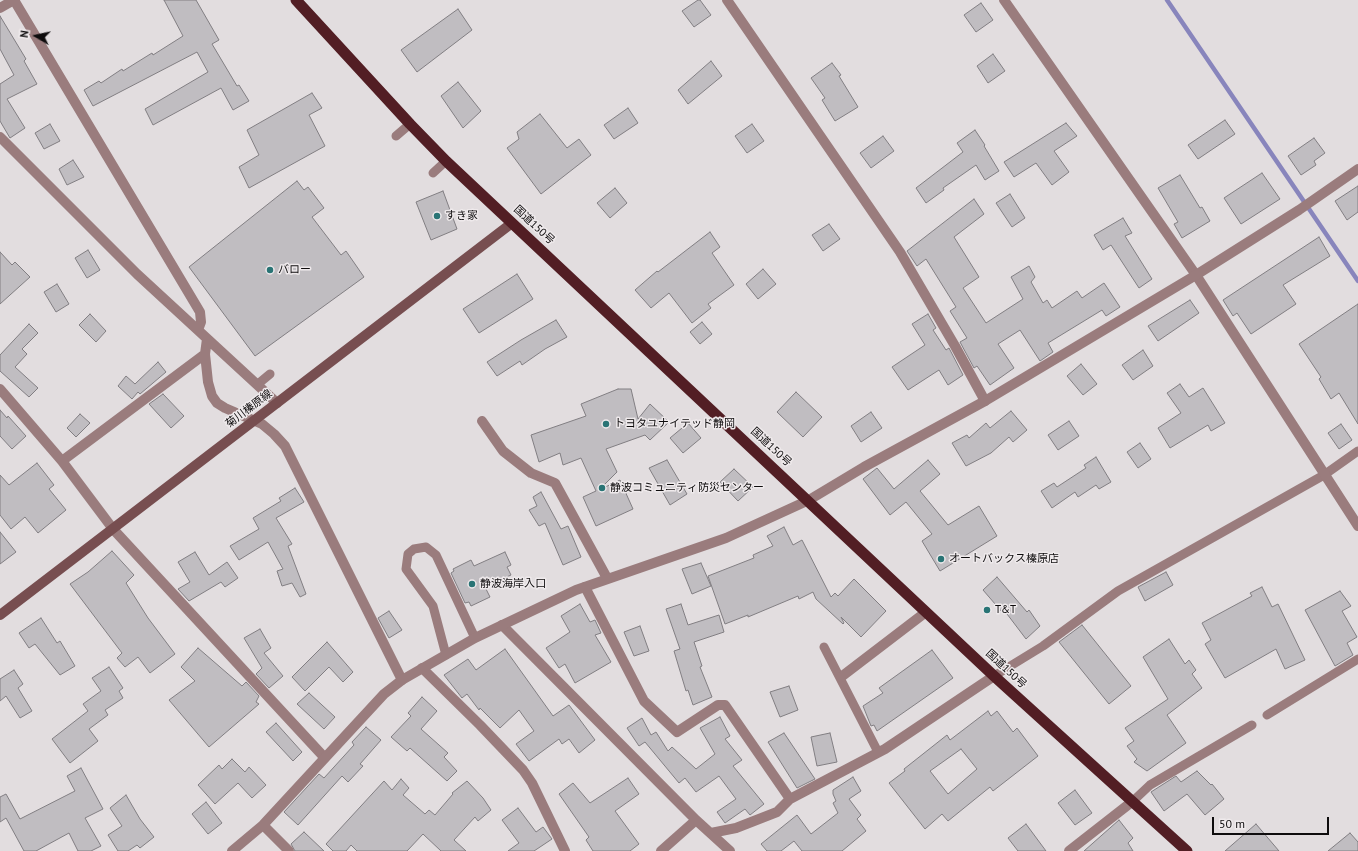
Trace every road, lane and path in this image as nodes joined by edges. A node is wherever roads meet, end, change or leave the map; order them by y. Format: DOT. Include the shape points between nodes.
graph roads {
  1 [pos="14,0"];
  2 [pos="296,0"];
  3 [pos="726,0"];
  4 [pos="1004,0"];
  5 [pos="0,8"];
  6 [pos="410,124"];
  7 [pos="396,136"];
  8 [pos="0,137"];
  9 [pos="446,160"];
  10 [pos="433,173"];
  11 [pos="1357,173"];
  12 [pos="512,222"];
  13 [pos="1196,275"];
  14 [pos="198,330"];
  15 [pos="207,339"];
  16 [pos="205,354"];
  17 [pos="270,374"];
  18 [pos="258,384"];
  19 [pos="0,389"];
  20 [pos="985,401"];
  21 [pos="277,403"];
  22 [pos="255,420"];
  23 [pos="482,421"];
  24 [pos="1358,451"];
  25 [pos="62,460"];
  26 [pos="1324,475"];
  27 [pos="808,500"];
  28 [pos="1358,526"];
  29 [pos="113,528"];
  30 [pos="607,578"];
  31 [pos="585,587"];
  32 [pos="926,612"];
  33 [pos="0,615"];
  34 [pos="502,625"];
  35 [pos="475,638"];
  36 [pos="824,647"];
  37 [pos="446,655"];
  38 [pos="1358,659"];
  39 [pos="422,668"];
  40 [pos="994,676"];
  41 [pos="841,677"];
  42 [pos="402,680"];
  43 [pos="1267,715"];
  44 [pos="1252,725"];
  45 [pos="878,752"];
  46 [pos="324,757"];
  47 [pos="790,799"];
  48 [pos="1133,801"];
  49 [pos="696,820"];
  50 [pos="263,825"];
  51 [pos="711,834"];
  52 [pos="232,851"];
  53 [pos="289,851"];
  54 [pos="565,851"];
  55 [pos="661,851"];
  56 [pos="730,851"];
  57 [pos="1069,851"];
  58 [pos="1188,851"];
  1 -- 5 [label="street"];
  1 -- 14 [label="street" via="200,312 201,322"];
  2 -- 6 [label="highway, 国道150号"];
  3 -- 20 [label="street" via="900,252 956,346"];
  4 -- 13 [label="street"];
  6 -- 7 [label="lane"];
  6 -- 9 [label="highway, 国道150号"];
  8 -- 14 [label="street" via="137,274"];
  9 -- 10 [label="lane"];
  9 -- 12 [label="highway, 国道150号"];
  11 -- 13 [label="street"];
  12 -- 21 [label="main road, 菊川榛原線"];
  12 -- 27 [label="highway, 国道150号"];
  13 -- 20 [label="street"];
  13 -- 26 [label="street"];
  14 -- 15 [label="street"];
  15 -- 16 [label="street"];
  15 -- 18 [label="street"];
  16 -- 22 [label="street" via="208,382 217,403"];
  16 -- 25 [label="street"];
  17 -- 18 [label="lane"];
  18 -- 21 [label="street"];
  19 -- 25 [label="street"];
  20 -- 27 [label="street"];
  21 -- 22 [label="main road, 菊川榛原線"];
  22 -- 29 [label="main road, 菊川榛原線"];
  22 -- 42 [label="street" via="285,446"];
  23 -- 30 [label="street" via="503,451 531,473 555,483"];
  24 -- 26 [label="lane"];
  25 -- 29 [label="street"];
  26 -- 28 [label="street"];
  26 -- 40 [label="lane" via="1118,591 1043,646"];
  27 -- 30 [label="street" via="726,538"];
  27 -- 32 [label="highway, 国道150号"];
  29 -- 33 [label="main road, 菊川榛原線"];
  29 -- 46 [label="street"];
  30 -- 31 [label="street"];
  31 -- 34 [label="street"];
  31 -- 47 [label="street" via="644,701 677,732 718,705 725,705"];
  32 -- 40 [label="highway, 国道150号"];
  32 -- 41 [label="street"];
  34 -- 35 [label="street"];
  34 -- 49 [label="street"];
  35 -- 37 [label="street"];
  35 -- 37 [label="lane" via="436,555 426,547 414,549 408,554 406,569 433,606"];
  36 -- 41 [label="lane"];
  37 -- 39 [label="street"];
  38 -- 43 [label="lane"];
  39 -- 42 [label="street"];
  39 -- 54 [label="street" via="480,725 529,779"];
  40 -- 45 [label="street"];
  40 -- 48 [label="highway, 国道150号"];
  41 -- 45 [label="lane"];
  42 -- 46 [label="street" via="384,694"];
  44 -- 48 [label="lane" via="1150,785"];
  45 -- 47 [label="street"];
  46 -- 50 [label="street"];
  47 -- 51 [label="street" via="777,812 736,828"];
  48 -- 57 [label="street"];
  48 -- 58 [label="highway, 国道150号"];
  49 -- 51 [label="street"];
  49 -- 55 [label="street"];
  50 -- 52 [label="street"];
  50 -- 53 [label="street"];
  51 -- 56 [label="street"];
}
